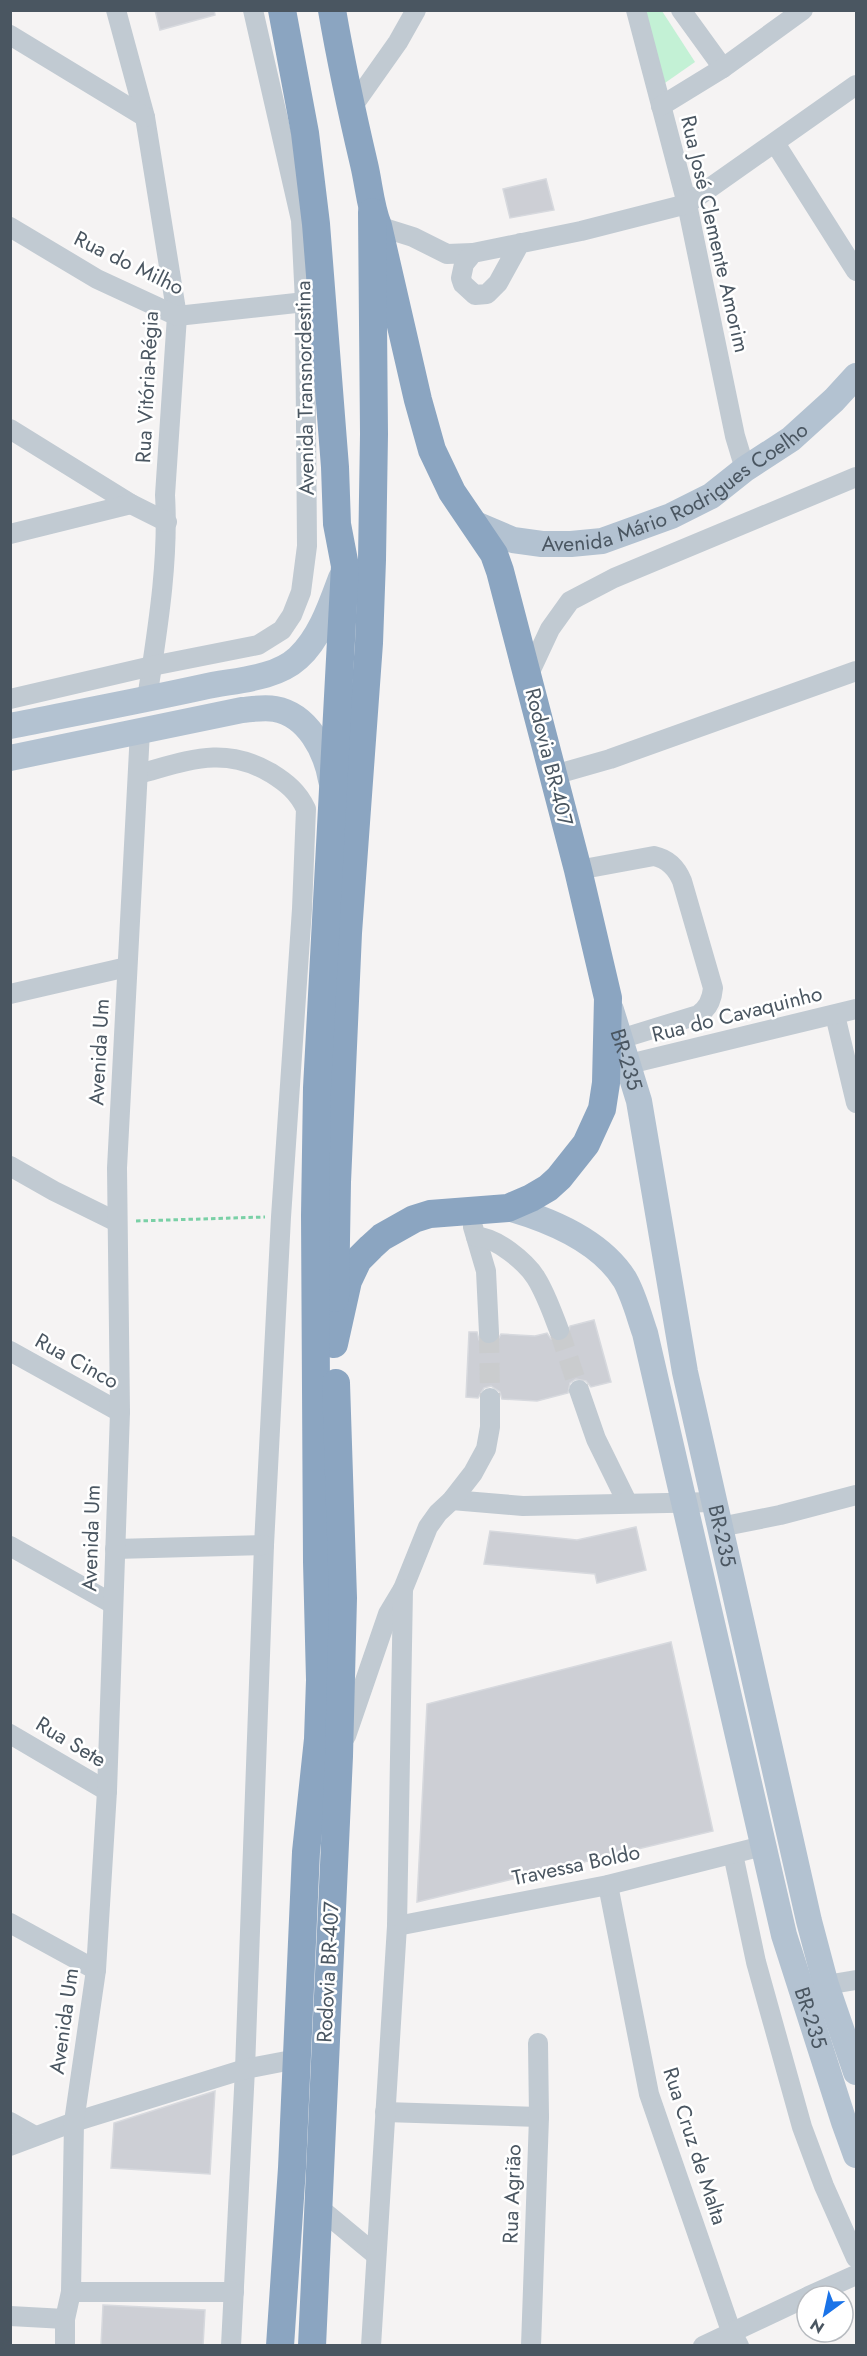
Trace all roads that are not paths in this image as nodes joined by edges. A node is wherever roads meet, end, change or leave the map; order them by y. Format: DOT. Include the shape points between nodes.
graph roads {
  1 [pos="116,10"];
  2 [pos="253,10"];
  3 [pos="282,10"];
  4 [pos="332,10"];
  5 [pos="416,10"];
  6 [pos="636,10"];
  7 [pos="681,10"];
  8 [pos="803,10"];
  9 [pos="10,35"];
  10 [pos="723,68"];
  11 [pos="856,85"];
  12 [pos="660,106"];
  13 [pos="350,110"];
  14 [pos="145,117"];
  15 [pos="774,143"];
  16 [pos="687,204"];
  17 [pos="375,219"];
  18 [pos="10,227"];
  19 [pos="520,243"];
  20 [pos="473,253"];
  21 [pos="856,271"];
  22 [pos="305,302"];
  23 [pos="177,316"];
  24 [pos="856,376"];
  25 [pos="10,429"];
  26 [pos="745,469"];
  27 [pos="856,477"];
  28 [pos="131,504"];
  29 [pos="166,522"];
  30 [pos="473,523"];
  31 [pos="10,534"];
  32 [pos="345,566"];
  33 [pos="152,666"];
  34 [pos="856,671"];
  35 [pos="528,676"];
  36 [pos="10,699"];
  37 [pos="147,699"];
  38 [pos="10,726"];
  39 [pos="140,731"];
  40 [pos="10,758"];
  41 [pos="138,774"];
  42 [pos="554,775"];
  43 [pos="333,795"];
  44 [pos="578,870"];
  45 [pos="315,910"];
  46 [pos="128,967"];
  47 [pos="10,994"];
  48 [pos="608,998"];
  49 [pos="856,1009"];
  50 [pos="835,1015"];
  51 [pos="620,1038"];
  52 [pos="629,1064"];
  53 [pos="856,1104"];
  54 [pos="10,1166"];
  55 [pos="508,1208"];
  56 [pos="466,1211"];
  57 [pos="117,1222"];
  58 [pos="476,1237"];
  59 [pos="559,1329"];
  60 [pos="489,1333"];
  61 [pos="334,1344"];
  62 [pos="10,1351"];
  63 [pos="579,1390"];
  64 [pos="490,1398"];
  65 [pos="120,1412"];
  66 [pos="856,1495"];
  67 [pos="452,1500"];
  68 [pos="627,1502"];
  69 [pos="683,1502"];
  70 [pos="717,1515"];
  71 [pos="264,1545"];
  72 [pos="10,1546"];
  73 [pos="116,1549"];
  74 [pos="403,1589"];
  75 [pos="113,1604"];
  76 [pos="10,1734"];
  77 [pos="339,1756"];
  78 [pos="107,1791"];
  79 [pos="763,1846"];
  80 [pos="733,1854"];
  81 [pos="608,1885"];
  82 [pos="10,1923"];
  83 [pos="397,1926"];
  84 [pos="96,1970"];
  85 [pos="856,1980"];
  86 [pos="826,1985"];
  87 [pos="538,2043"];
  88 [pos="297,2059"];
  89 [pos="245,2069"];
  90 [pos="856,2072"];
  91 [pos="385,2112"];
  92 [pos="539,2116"];
  93 [pos="10,2122"];
  94 [pos="74,2122"];
  95 [pos="35,2136"];
  96 [pos="10,2146"];
  97 [pos="856,2155"];
  98 [pos="317,2206"];
  99 [pos="376,2255"];
  100 [pos="856,2258"];
  101 [pos="856,2274"];
  102 [pos="834,2284"];
  103 [pos="70,2292"];
  104 [pos="234,2292"];
  105 [pos="795,2303"];
  106 [pos="10,2316"];
  107 [pos="65,2319"];
  108 [pos="735,2338"];
  109 [pos="65,2346"];
  110 [pos="231,2346"];
  111 [pos="280,2346"];
  112 [pos="312,2346"];
  113 [pos="371,2346"];
  114 [pos="531,2346"];
  115 [pos="703,2346"];
  1 -- 14 [label="street, Rua Vitória-Régia"];
  2 -- 22 [label="street, Avenida Transnordestina" via="301,220"];
  3 -- 32 [label="highway, Rodovia BR-407" via="305,133 316,224 337,524"];
  4 -- 13 [label="highway"];
  5 -- 13 [label="street"];
  6 -- 12 [label="street, Rua José Clemente Amorim"];
  7 -- 10 [label="street"];
  8 -- 10 [label="street"];
  9 -- 14 [label="street"];
  10 -- 12 [label="street"];
  11 -- 15 [label="street"];
  12 -- 16 [label="street, Rua José Clemente Amorim"];
  13 -- 17 [label="highway"];
  14 -- 23 [label="street, Rua Vitória-Régia"];
  15 -- 16 [label="street"];
  15 -- 21 [label="street"];
  16 -- 19 [label="street"];
  16 -- 26 [label="street, Rua José Clemente Amorim"];
  17 -- 20 [label="street" via="447,254"];
  17 -- 30 [label="highway, Rodovia BR-407" via="432,450 452,492"];
  17 -- 61 [label="highway" via="369,643 348,933"];
  18 -- 23 [label="street, Rua do Milho" via="97,279"];
  19 -- 20 [label="street"];
  19 -- 20 [label="street" via="498,283 487,294 475,295 463,284 464,264"];
  22 -- 23 [label="street, Rua do Milho"];
  22 -- 33 [label="street, Avenida Transnordestina" via="307,546 301,592 292,615 282,630 258,645"];
  23 -- 29 [label="street, Rua Vitória-Régia"];
  24 -- 26 [label="main road, Avenida Mário Rodrigues Coelho" via="812,421"];
  25 -- 28 [label="street"];
  26 -- 30 [label="main road, Avenida Mário Rodrigues Coelho" via="695,505 602,541 542,544 513,540"];
  27 -- 35 [label="street" via="614,578 570,601 546,635"];
  28 -- 29 [label="street"];
  28 -- 31 [label="street"];
  29 -- 33 [label="street, Rua Vitória-Régia"];
  30 -- 35 [label="highway, Rodovia BR-407" via="494,554"];
  32 -- 37 [label="main road" via="332,603 312,639 285,667"];
  32 -- 43 [label="highway, Rodovia BR-407"];
  33 -- 36 [label="street, Avenida Transnordestina"];
  33 -- 37 [label="street, Rua Vitória-Régia"];
  34 -- 42 [label="street" via="610,759"];
  35 -- 42 [label="highway, Rodovia BR-407"];
  37 -- 38 [label="main road"];
  39 -- 40 [label="main road"];
  39 -- 41 [label="street, Avenida Um"];
  39 -- 43 [label="main road" via="242,710 286,712 319,744 328,765"];
  41 -- 45 [label="street" via="226,756 265,770 293,788 306,809"];
  41 -- 46 [label="street, Avenida Um"];
  42 -- 44 [label="highway, Rodovia BR-407"];
  43 -- 45 [label="highway, Rodovia BR-407"];
  44 -- 48 [label="highway, Rodovia BR-407"];
  44 -- 51 [label="street" via="654,856 674,867 682,881 713,988 708,1004 698,1015"];
  45 -- 71 [label="street" via="281,1217"];
  45 -- 88 [label="highway, Rodovia BR-407" via="320,1692 306,1852"];
  46 -- 47 [label="street"];
  46 -- 57 [label="street, Avenida Um"];
  48 -- 51 [label="main road, BR-235 / BR-235"];
  48 -- 55 [label="highway, Rodovia BR-407" via="606,1083 594,1131 548,1188"];
  49 -- 50 [label="street, Rua do Cavaquinho"];
  50 -- 52 [label="street, Rua do Cavaquinho"];
  50 -- 53 [label="street"];
  51 -- 52 [label="main road, BR-235 / BR-235"];
  52 -- 70 [label="main road, BR-235 / BR-235" via="639,1101 676,1324"];
  54 -- 57 [label="street"];
  55 -- 56 [label="highway"];
  55 -- 69 [label="main road, BR-235 / BR-235" via="537,1216 597,1250 625,1281 645,1333"];
  56 -- 58 [label="street"];
  56 -- 61 [label="highway" via="414,1219 382,1237 358,1260 348,1281"];
  57 -- 65 [label="street, Avenida Um"];
  58 -- 59 [label="street" via="501,1245 535,1276"];
  58 -- 60 [label="street" via="486,1271"];
  61 -- 77 [label="highway, Rodovia BR-407" via="343,1598"];
  62 -- 65 [label="street, Rua Cinco"];
  63 -- 68 [label="street" via="596,1439"];
  64 -- 67 [label="street" via="486,1449"];
  65 -- 73 [label="street, Avenida Um"];
  66 -- 70 [label="street" via="780,1515"];
  67 -- 68 [label="street" via="523,1506"];
  67 -- 74 [label="street" via="428,1527"];
  68 -- 69 [label="street"];
  69 -- 70 [label="street"];
  69 -- 79 [label="main road, BR-235 / BR-235"];
  70 -- 86 [label="main road, BR-235 / BR-235"];
  71 -- 73 [label="street"];
  71 -- 89 [label="street"];
  72 -- 75 [label="street"];
  73 -- 75 [label="street, Avenida Um"];
  74 -- 77 [label="street" via="388,1614"];
  74 -- 83 [label="street"];
  75 -- 78 [label="street, Avenida Um"];
  76 -- 78 [label="street, Rua Sete"];
  77 -- 98 [label="highway, Rodovia BR-407"];
  78 -- 84 [label="street, Avenida Um"];
  79 -- 80 [label="street, Travessa Boldo"];
  79 -- 97 [label="main road, BR-235 / BR-235" via="784,1935"];
  80 -- 81 [label="street, Travessa Boldo"];
  80 -- 100 [label="street" via="756,1962 802,2127"];
  81 -- 83 [label="street, Travessa Boldo"];
  81 -- 108 [label="street, Rua Cruz de Malta" via="649,2094"];
  82 -- 84 [label="street"];
  83 -- 91 [label="street"];
  84 -- 94 [label="street, Avenida Um"];
  85 -- 86 [label="street"];
  86 -- 90 [label="main road, BR-235 / BR-235"];
  87 -- 92 [label="street, Rua Agrião"];
  88 -- 89 [label="street"];
  88 -- 111 [label="highway, Rodovia BR-407"];
  89 -- 94 [label="street"];
  89 -- 104 [label="street"];
  91 -- 92 [label="street"];
  91 -- 99 [label="street"];
  92 -- 114 [label="street, Rua Agrião"];
  93 -- 95 [label="street"];
  94 -- 95 [label="street"];
  94 -- 103 [label="street, Avenida Um"];
  95 -- 96 [label="street"];
  98 -- 99 [label="street"];
  98 -- 112 [label="highway, Rodovia BR-407"];
  99 -- 113 [label="street"];
  101 -- 102 [label="street"];
  103 -- 104 [label="street"];
  103 -- 107 [label="street, Avenida Um"];
  104 -- 110 [label="street"];
  105 -- 108 [label="street"];
  106 -- 107 [label="street"];
  107 -- 109 [label="street, Avenida Um"];
  108 -- 115 [label="street"];
}
